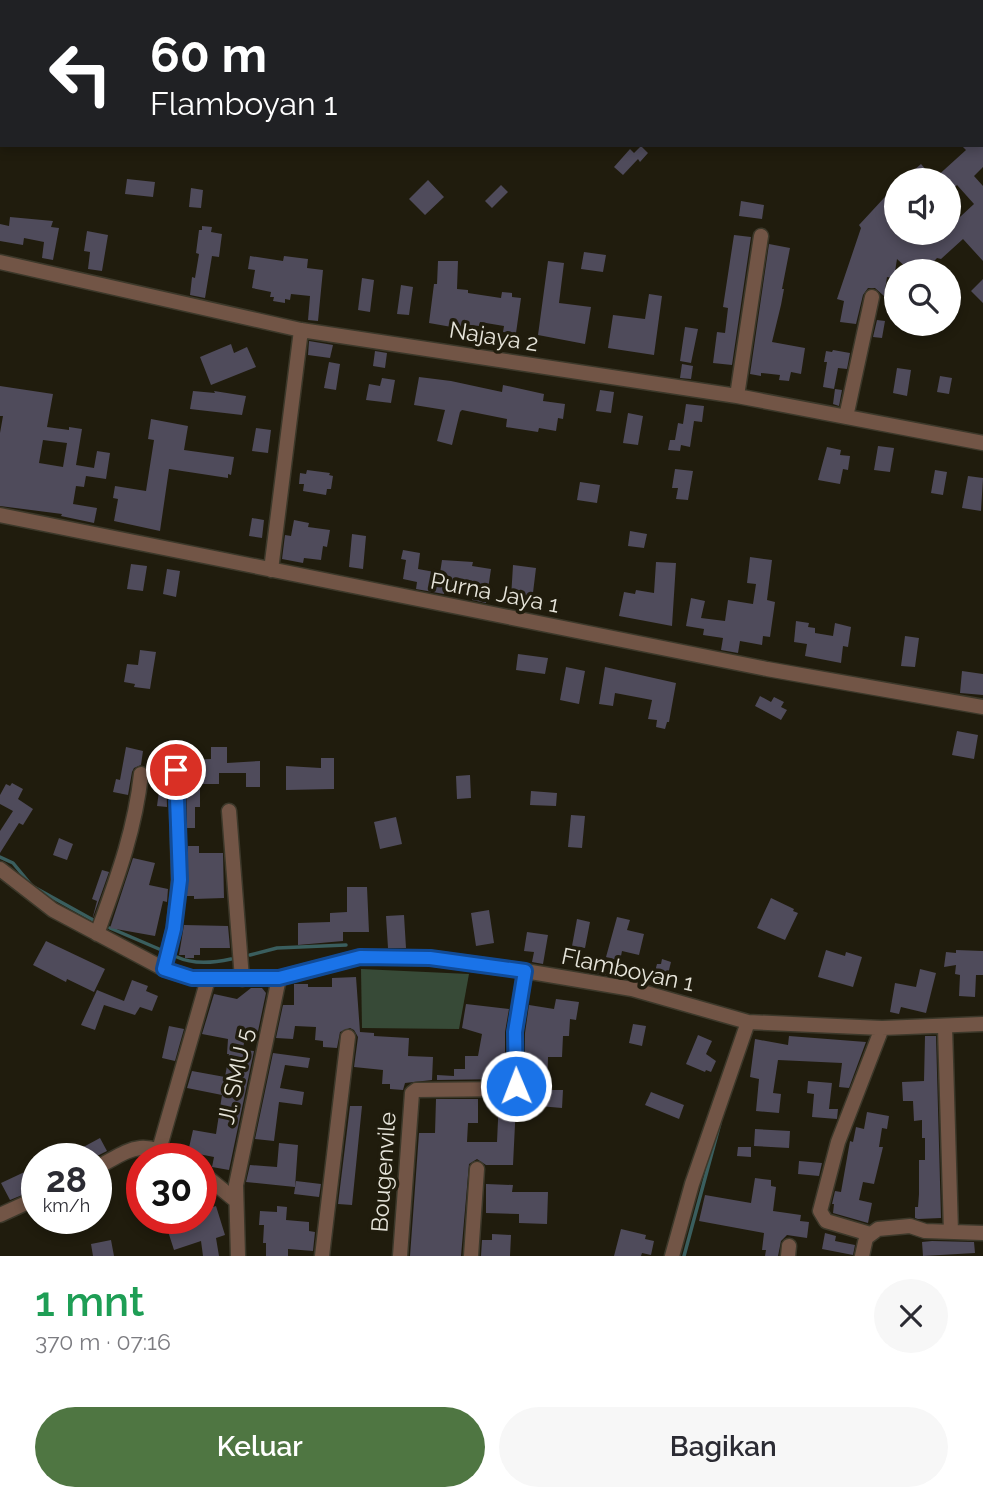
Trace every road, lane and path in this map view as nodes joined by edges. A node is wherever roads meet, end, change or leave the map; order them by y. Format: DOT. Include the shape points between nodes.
graph roads {
  1 [pos="761,236"];
  2 [pos="0,262"];
  3 [pos="872,297"];
  4 [pos="302,330"];
  5 [pos="737,396"];
  6 [pos="846,416"];
  7 [pos="983,443"];
  8 [pos="0,515"];
  9 [pos="271,570"];
  10 [pos="983,708"];
  11 [pos="176,770"];
  12 [pos="141,774"];
  13 [pos="229,811"];
  14 [pos="0,869"];
  15 [pos="97,934"];
  16 [pos="164,969"];
  17 [pos="525,971"];
  18 [pos="279,978"];
  19 [pos="208,979"];
  20 [pos="242,979"];
  21 [pos="748,1022"];
  22 [pos="983,1024"];
  23 [pos="945,1027"];
  24 [pos="882,1028"];
  25 [pos="348,1037"];
  26 [pos="162,1143"];
  27 [pos="478,1169"];
  28 [pos="217,1182"];
  29 [pos="235,1194"];
  30 [pos="21,1205"];
  31 [pos="0,1215"];
  32 [pos="951,1232"];
  33 [pos="983,1233"];
  34 [pos="870,1234"];
  35 [pos="237,1256"];
  36 [pos="322,1256"];
  37 [pos="400,1256"];
  38 [pos="471,1256"];
  39 [pos="672,1256"];
  40 [pos="862,1256"];
  1 -- 5 [label="street"];
  2 -- 4 [label="street, Najaya 2"];
  3 -- 6 [label="street"];
  4 -- 5 [label="street, Najaya 2"];
  4 -- 9 [label="street"];
  5 -- 6 [label="street, Najaya 2"];
  6 -- 7 [label="street, Najaya 2"];
  8 -- 9 [label="street, Purna Jaya 1"];
  9 -- 10 [label="street, Purna Jaya 1"];
  11 -- 16 [label="street" via="180,880"];
  12 -- 15 [label="street" via="130,838"];
  13 -- 20 [label="street"];
  14 -- 15 [label="street, Flamboyan 1" via="53,910"];
  15 -- 16 [label="street, Flamboyan 1"];
  16 -- 19 [label="street, Flamboyan 1"];
  17 -- 18 [label="street, Flamboyan 1" via="430,958 360,957"];
  17 -- 21 [label="street, Flamboyan 1" via="632,989"];
  17 -- 37 [label="street, Bougenvile" via="515,1032 514,1090 413,1091"];
  18 -- 20 [label="street, Flamboyan 1"];
  18 -- 29 [label="street, Jl. SMU 5"];
  19 -- 20 [label="street, Flamboyan 1"];
  19 -- 26 [label="street"];
  21 -- 24 [label="street, Flamboyan 1"];
  21 -- 39 [label="street"];
  22 -- 23 [label="street, Flamboyan 1"];
  23 -- 24 [label="street, Flamboyan 1"];
  23 -- 32 [label="street"];
  24 -- 34 [label="street" via="838,1142 820,1211 826,1221"];
  25 -- 36 [label="street"];
  27 -- 38 [label="street"];
  28 -- 29 [label="street"];
  29 -- 35 [label="street, Jl. SMU 5"];
  30 -- 31 [label="street"];
  32 -- 33 [label="street"];
  32 -- 34 [label="street" via="910,1226"];
  34 -- 40 [label="street"];
}
